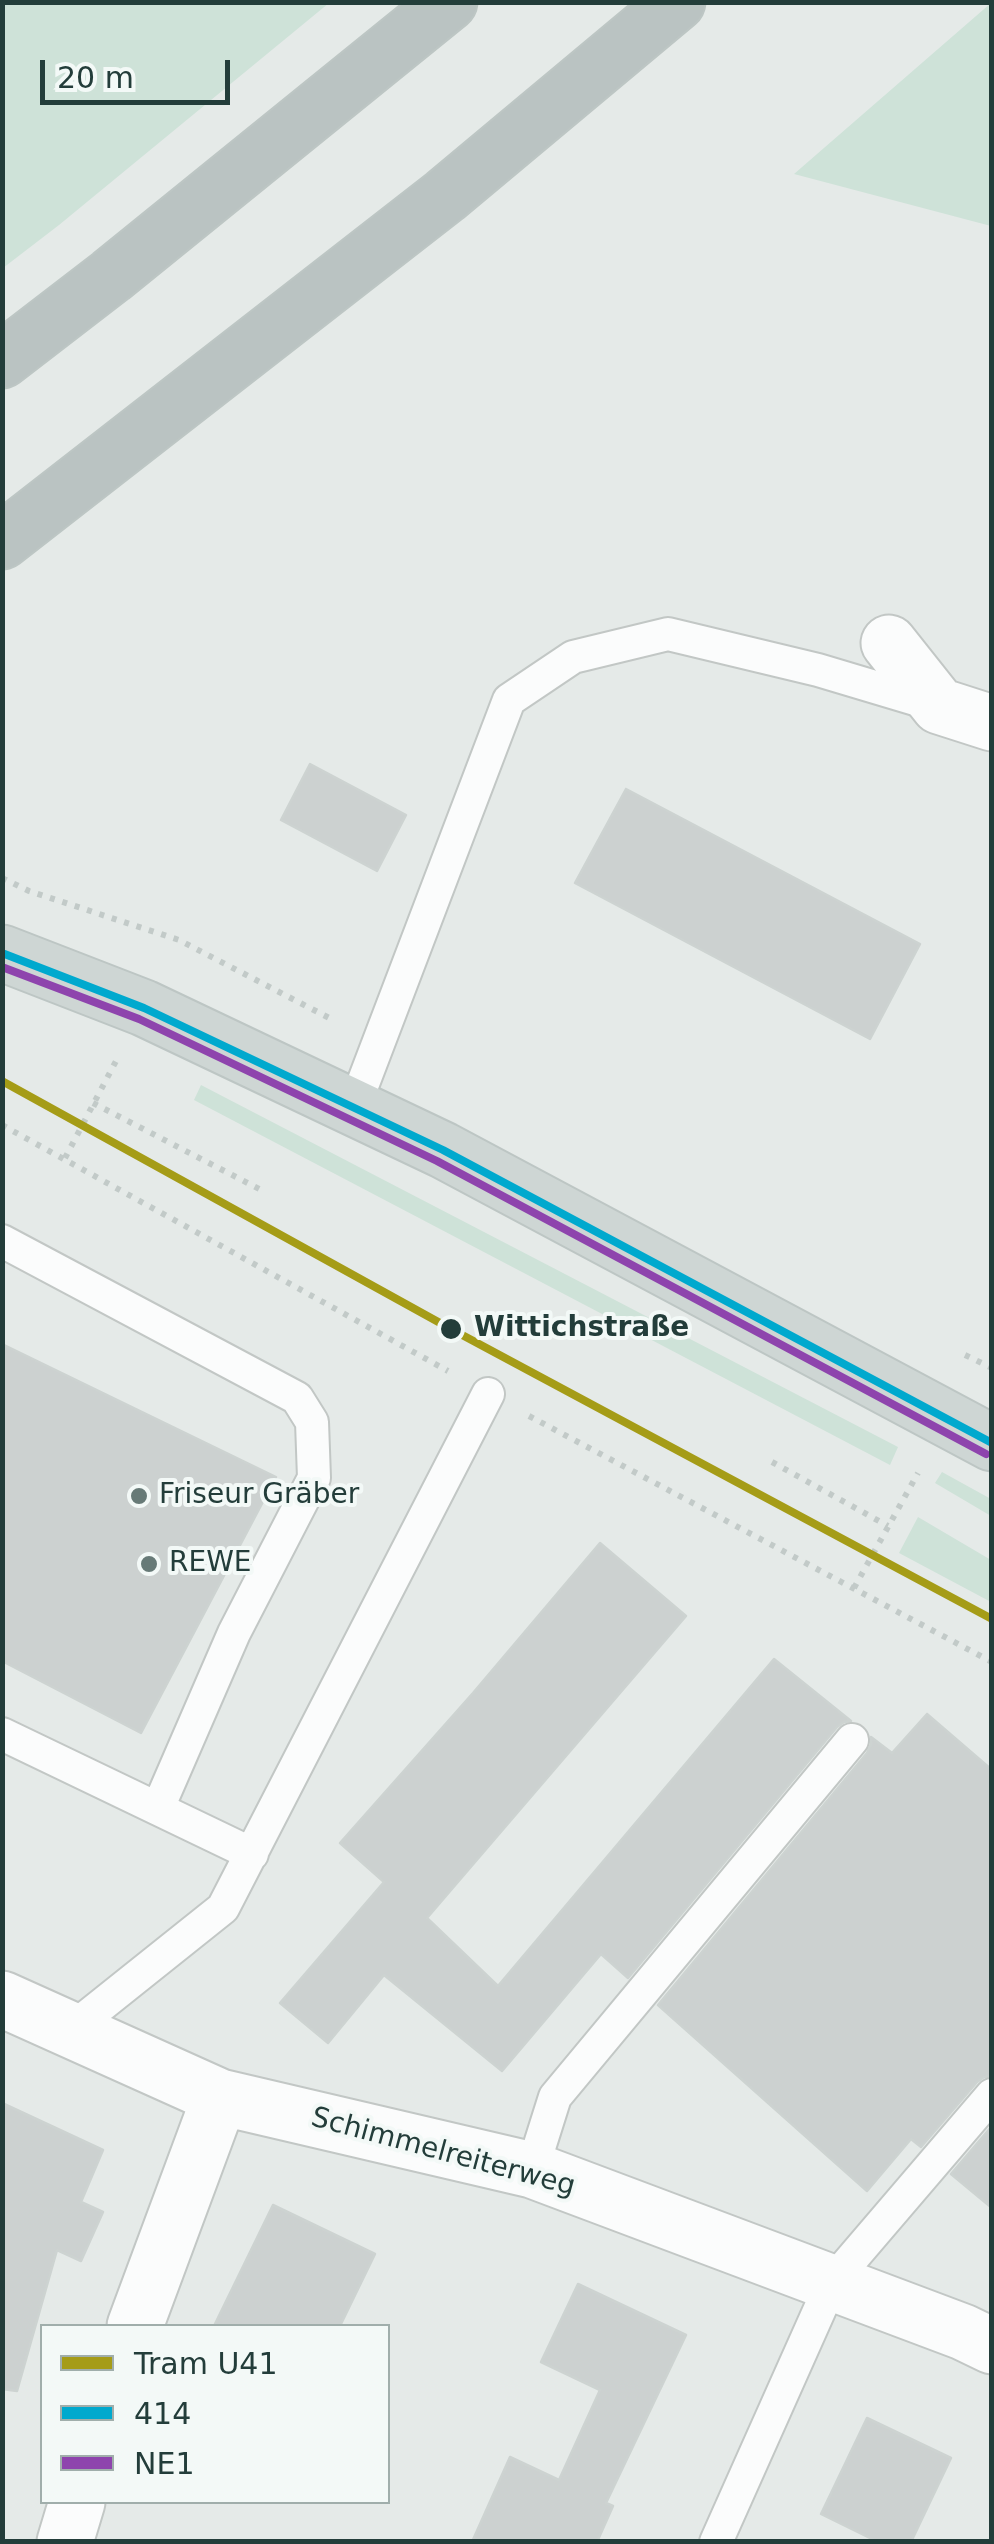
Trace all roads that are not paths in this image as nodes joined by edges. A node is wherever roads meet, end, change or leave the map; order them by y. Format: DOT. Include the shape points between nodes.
graph roads {
  1 [pos="449,2"];
  2 [pos="677,2"];
  3 [pos="2,360"];
  4 [pos="2,541"];
  5 [pos="889,644"];
  6 [pos="939,706"];
  7 [pos="992,723"];
  8 [pos="5,961"];
  9 [pos="354,1107"];
  10 [pos="2,1241"];
  11 [pos="488,1394"];
  12 [pos="992,1443"];
  13 [pos="2,1734"];
  14 [pos="852,1740"];
  15 [pos="158,1808"];
  16 [pos="252,1854"];
  17 [pos="2,1999"];
  18 [pos="68,2031"];
  19 [pos="992,2095"];
  20 [pos="220,2097"];
  21 [pos="532,2170"];
  22 [pos="832,2282"];
  23 [pos="136,2324"];
  24 [pos="992,2346"];
  25 [pos="76,2504"];
  26 [pos="65,2542"];
  27 [pos="716,2542"];
  1 -- 3 [label="highway"];
  2 -- 4 [label="highway" via="446,196"];
  5 -- 6 [label="street"];
  6 -- 7 [label="street"];
  6 -- 9 [label="lane" via="668,634 572,658 510,700"];
  8 -- 9 [label="main road" via="144,1008"];
  9 -- 12 [label="main road"];
  10 -- 15 [label="lane" via="297,1398 312,1422 314,1478 234,1632"];
  11 -- 16 [label="lane"];
  13 -- 15 [label="lane"];
  14 -- 21 [label="lane" via="555,2097"];
  15 -- 16 [label="lane"];
  16 -- 18 [label="lane" via="224,1908"];
  17 -- 18 [label="street"];
  18 -- 20 [label="street"];
  19 -- 22 [label="lane"];
  20 -- 21 [label="street, Schimmelreiterweg"];
  20 -- 23 [label="street"];
  21 -- 22 [label="street, Schimmelreiterweg"];
  22 -- 24 [label="street, Schimmelreiterweg"];
  22 -- 27 [label="lane"];
  25 -- 26 [label="street"];
}
